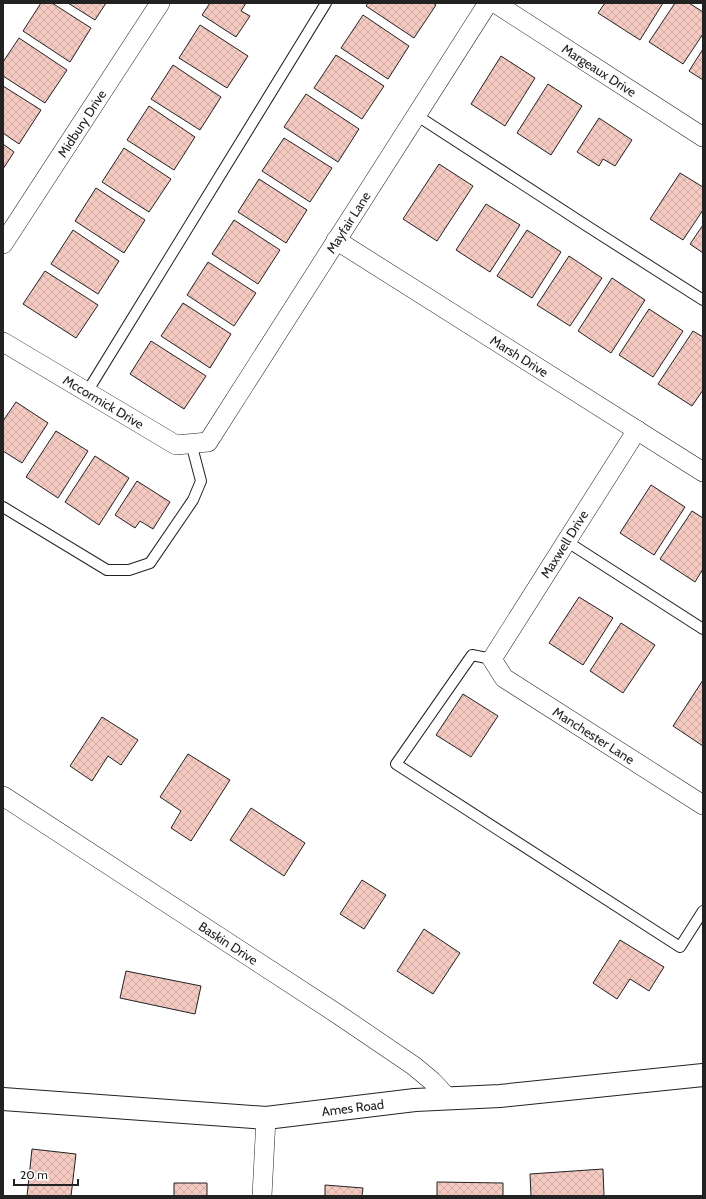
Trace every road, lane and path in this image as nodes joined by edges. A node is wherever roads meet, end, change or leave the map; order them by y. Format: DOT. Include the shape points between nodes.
graph roads {
  1 [pos="160,3"];
  2 [pos="326,3"];
  3 [pos="488,3"];
  4 [pos="495,3"];
  5 [pos="416,115"];
  6 [pos="703,137"];
  7 [pos="336,240"];
  8 [pos="3,244"];
  9 [pos="703,300"];
  10 [pos="3,342"];
  11 [pos="87,392"];
  12 [pos="637,430"];
  13 [pos="199,443"];
  14 [pos="703,472"];
  15 [pos="3,507"];
  16 [pos="566,541"];
  17 [pos="703,629"];
  18 [pos="492,659"];
  19 [pos="3,796"];
  20 [pos="703,805"];
  21 [pos="703,911"];
  22 [pos="703,1075"];
  23 [pos="448,1098"];
  24 [pos="3,1099"];
  25 [pos="266,1118"];
  26 [pos="262,1196"];
  1 -- 8 [label="street, Midbury Drive"];
  2 -- 11 [label="lane"];
  3 -- 5 [label="street, Mayfair Lane"];
  4 -- 6 [label="street, Margeaux Drive"];
  5 -- 7 [label="street, Mayfair Lane"];
  5 -- 9 [label="lane"];
  7 -- 12 [label="street, Marsh Drive"];
  7 -- 13 [label="street, Mayfair Lane"];
  10 -- 11 [label="street, Mccormick Drive"];
  11 -- 13 [label="street, Mccormick Drive" via="176,445"];
  12 -- 14 [label="street, Marsh Drive"];
  12 -- 16 [label="street, Maxwell Drive"];
  13 -- 15 [label="lane" via="201,481 193,500 150,563 129,570 108,570"];
  16 -- 17 [label="lane"];
  16 -- 18 [label="street, Maxwell Drive"];
  18 -- 20 [label="street, Manchester Lane" via="504,678"];
  18 -- 21 [label="lane" via="472,655 396,764 680,947"];
  19 -- 23 [label="street, Baskin Drive" via="345,1019 414,1066"];
  22 -- 23 [label="street, Ames Road" via="508,1095"];
  23 -- 25 [label="street, Ames Road"];
  24 -- 25 [label="street, Ames Road"];
  25 -- 26 [label="street"];
}
